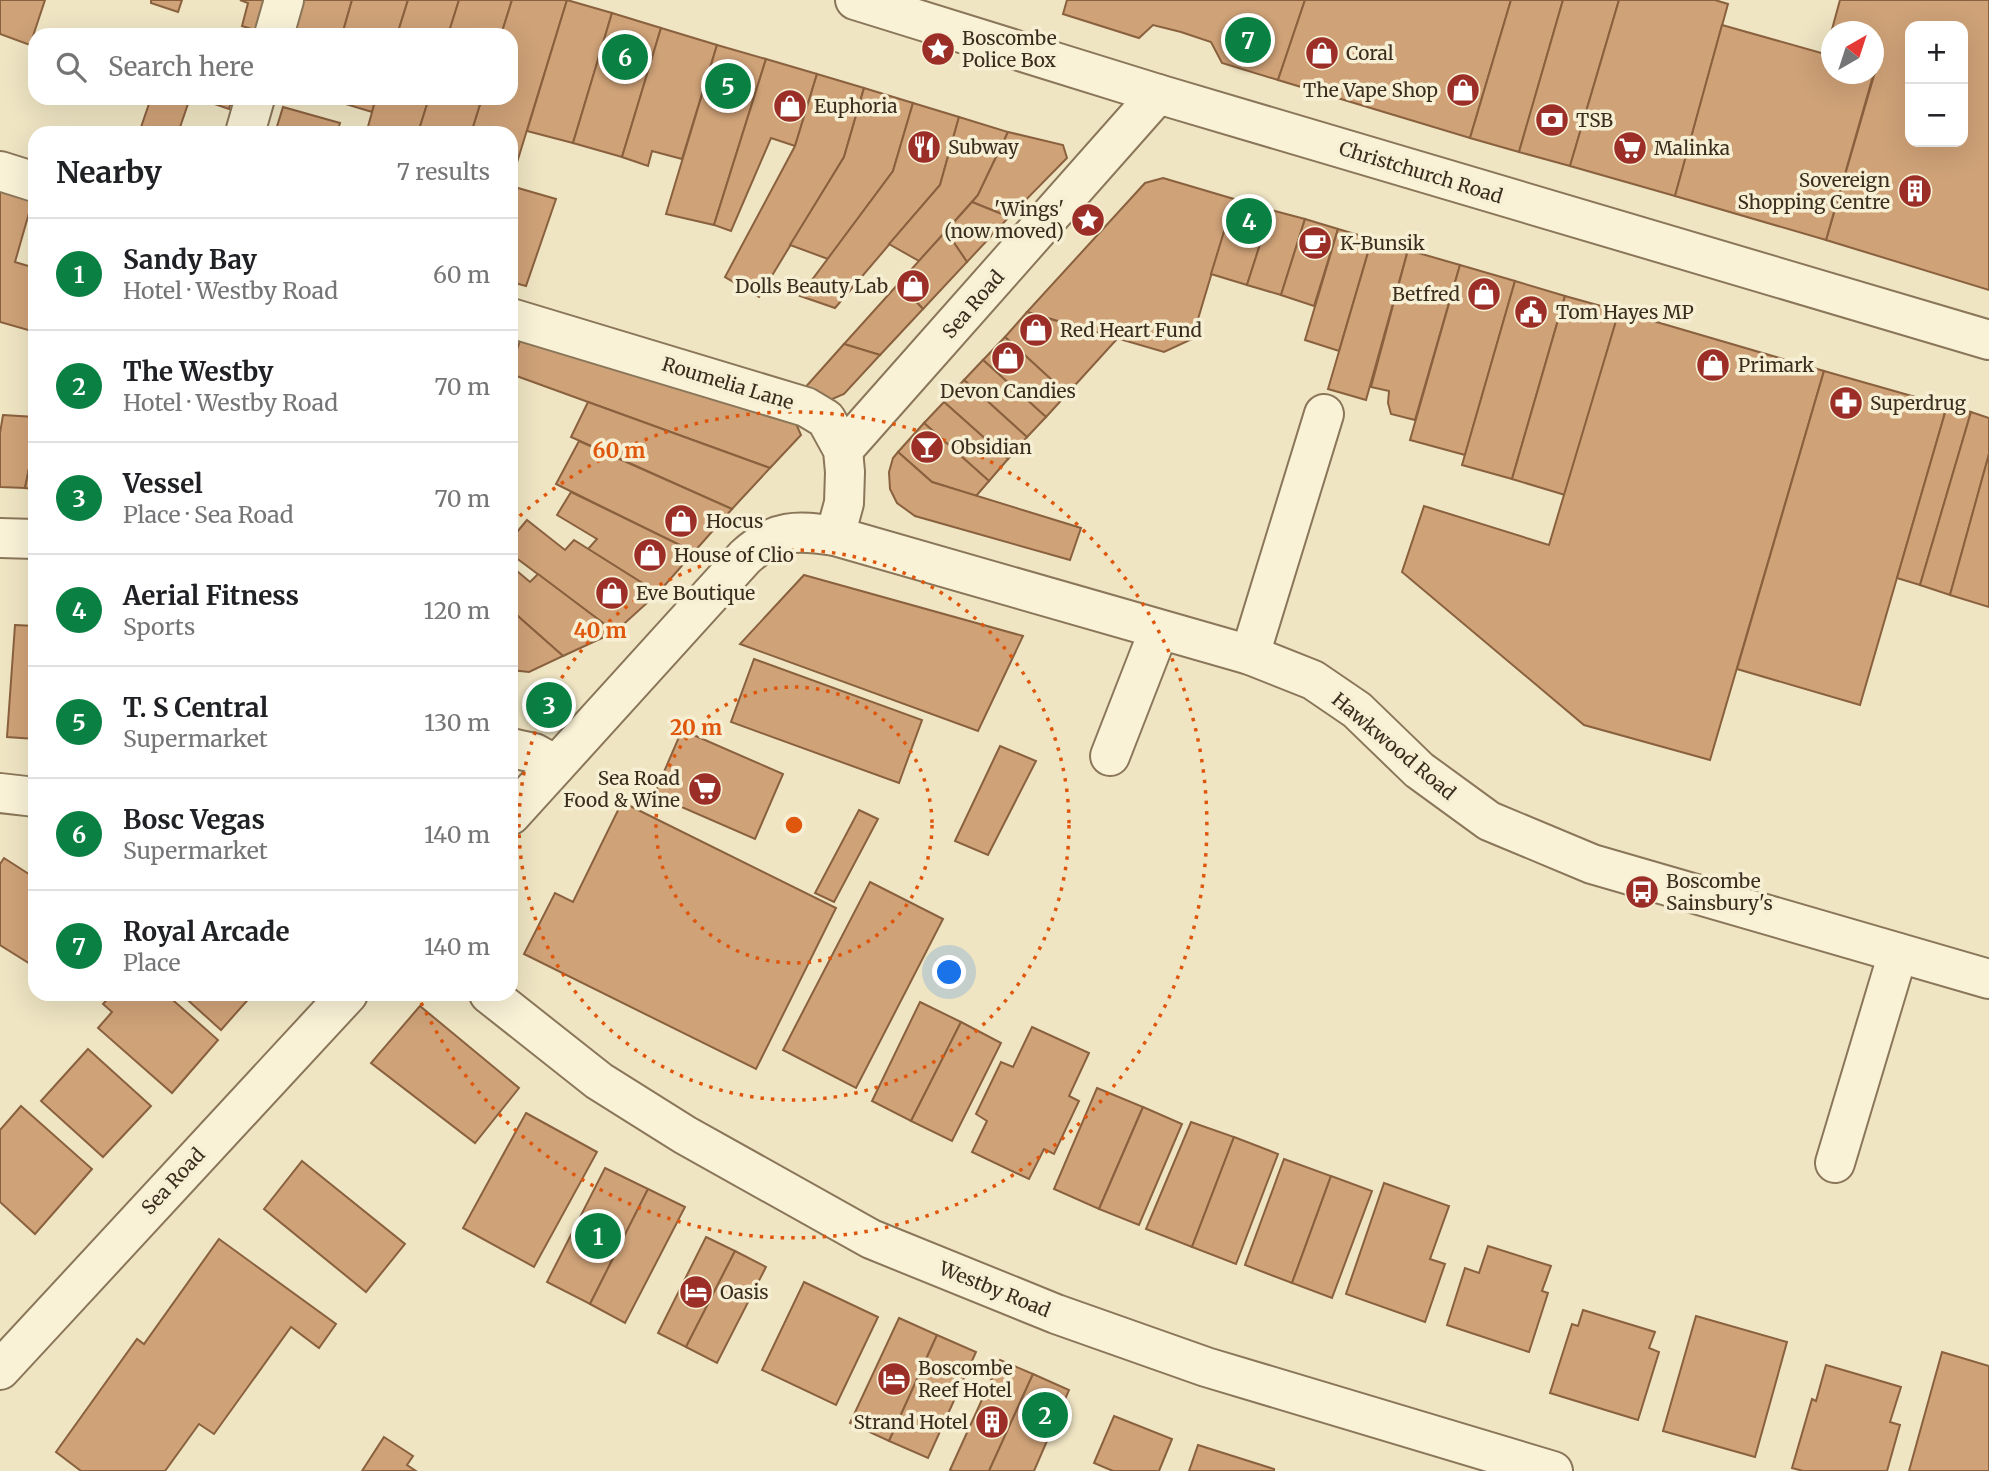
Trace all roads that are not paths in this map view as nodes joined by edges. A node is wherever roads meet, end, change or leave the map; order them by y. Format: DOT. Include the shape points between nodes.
graph roads {
  1 [pos="284,0"];
  2 [pos="855,0"];
  3 [pos="276,28"];
  4 [pos="1158,94"];
  5 [pos="253,105"];
  6 [pos="247,126"];
  7 [pos="0,171"];
  8 [pos="28,180"];
  9 [pos="518,320"];
  10 [pos="1989,340"];
  11 [pos="1324,414"];
  12 [pos="850,443"];
  13 [pos="835,536"];
  14 [pos="0,538"];
  15 [pos="28,538"];
  16 [pos="1159,630"];
  17 [pos="1250,654"];
  18 [pos="518,750"];
  19 [pos="1110,756"];
  20 [pos="556,765"];
  21 [pos="0,793"];
  22 [pos="28,796"];
  23 [pos="518,807"];
  24 [pos="1898,953"];
  25 [pos="1989,979"];
  26 [pos="342,1001"];
  27 [pos="498,1001"];
  28 [pos="1835,1163"];
  29 [pos="0,1370"];
  30 [pos="1553,1471"];
  1 -- 3 [label="street"];
  2 -- 4 [label="street, Christchurch Road"];
  4 -- 10 [label="street, Christchurch Road"];
  4 -- 12 [label="street, Sea Road"];
  5 -- 6 [label="street"];
  7 -- 8 [label="street"];
  9 -- 12 [label="street, Roumelia Lane" via="806,407"];
  11 -- 17 [label="street"];
  12 -- 13 [label="street, Roumelia Lane" via="844,503"];
  13 -- 16 [label="street, Hawkwood Road"];
  13 -- 20 [label="street" via="805,531 761,542"];
  14 -- 15 [label="street"];
  16 -- 17 [label="street, Hawkwood Road"];
  16 -- 19 [label="street"];
  17 -- 24 [label="street, Hawkwood Road" via="1312,680 1357,710 1419,770 1489,821 1592,864"];
  18 -- 20 [label="street"];
  20 -- 23 [label="street"];
  21 -- 22 [label="street"];
  24 -- 25 [label="street, Hawkwood Road"];
  24 -- 28 [label="street"];
  26 -- 29 [label="street, Sea Road"];
  27 -- 30 [label="street, Westby Road" via="599,1081 871,1239 1056,1314 1206,1367"];
}
